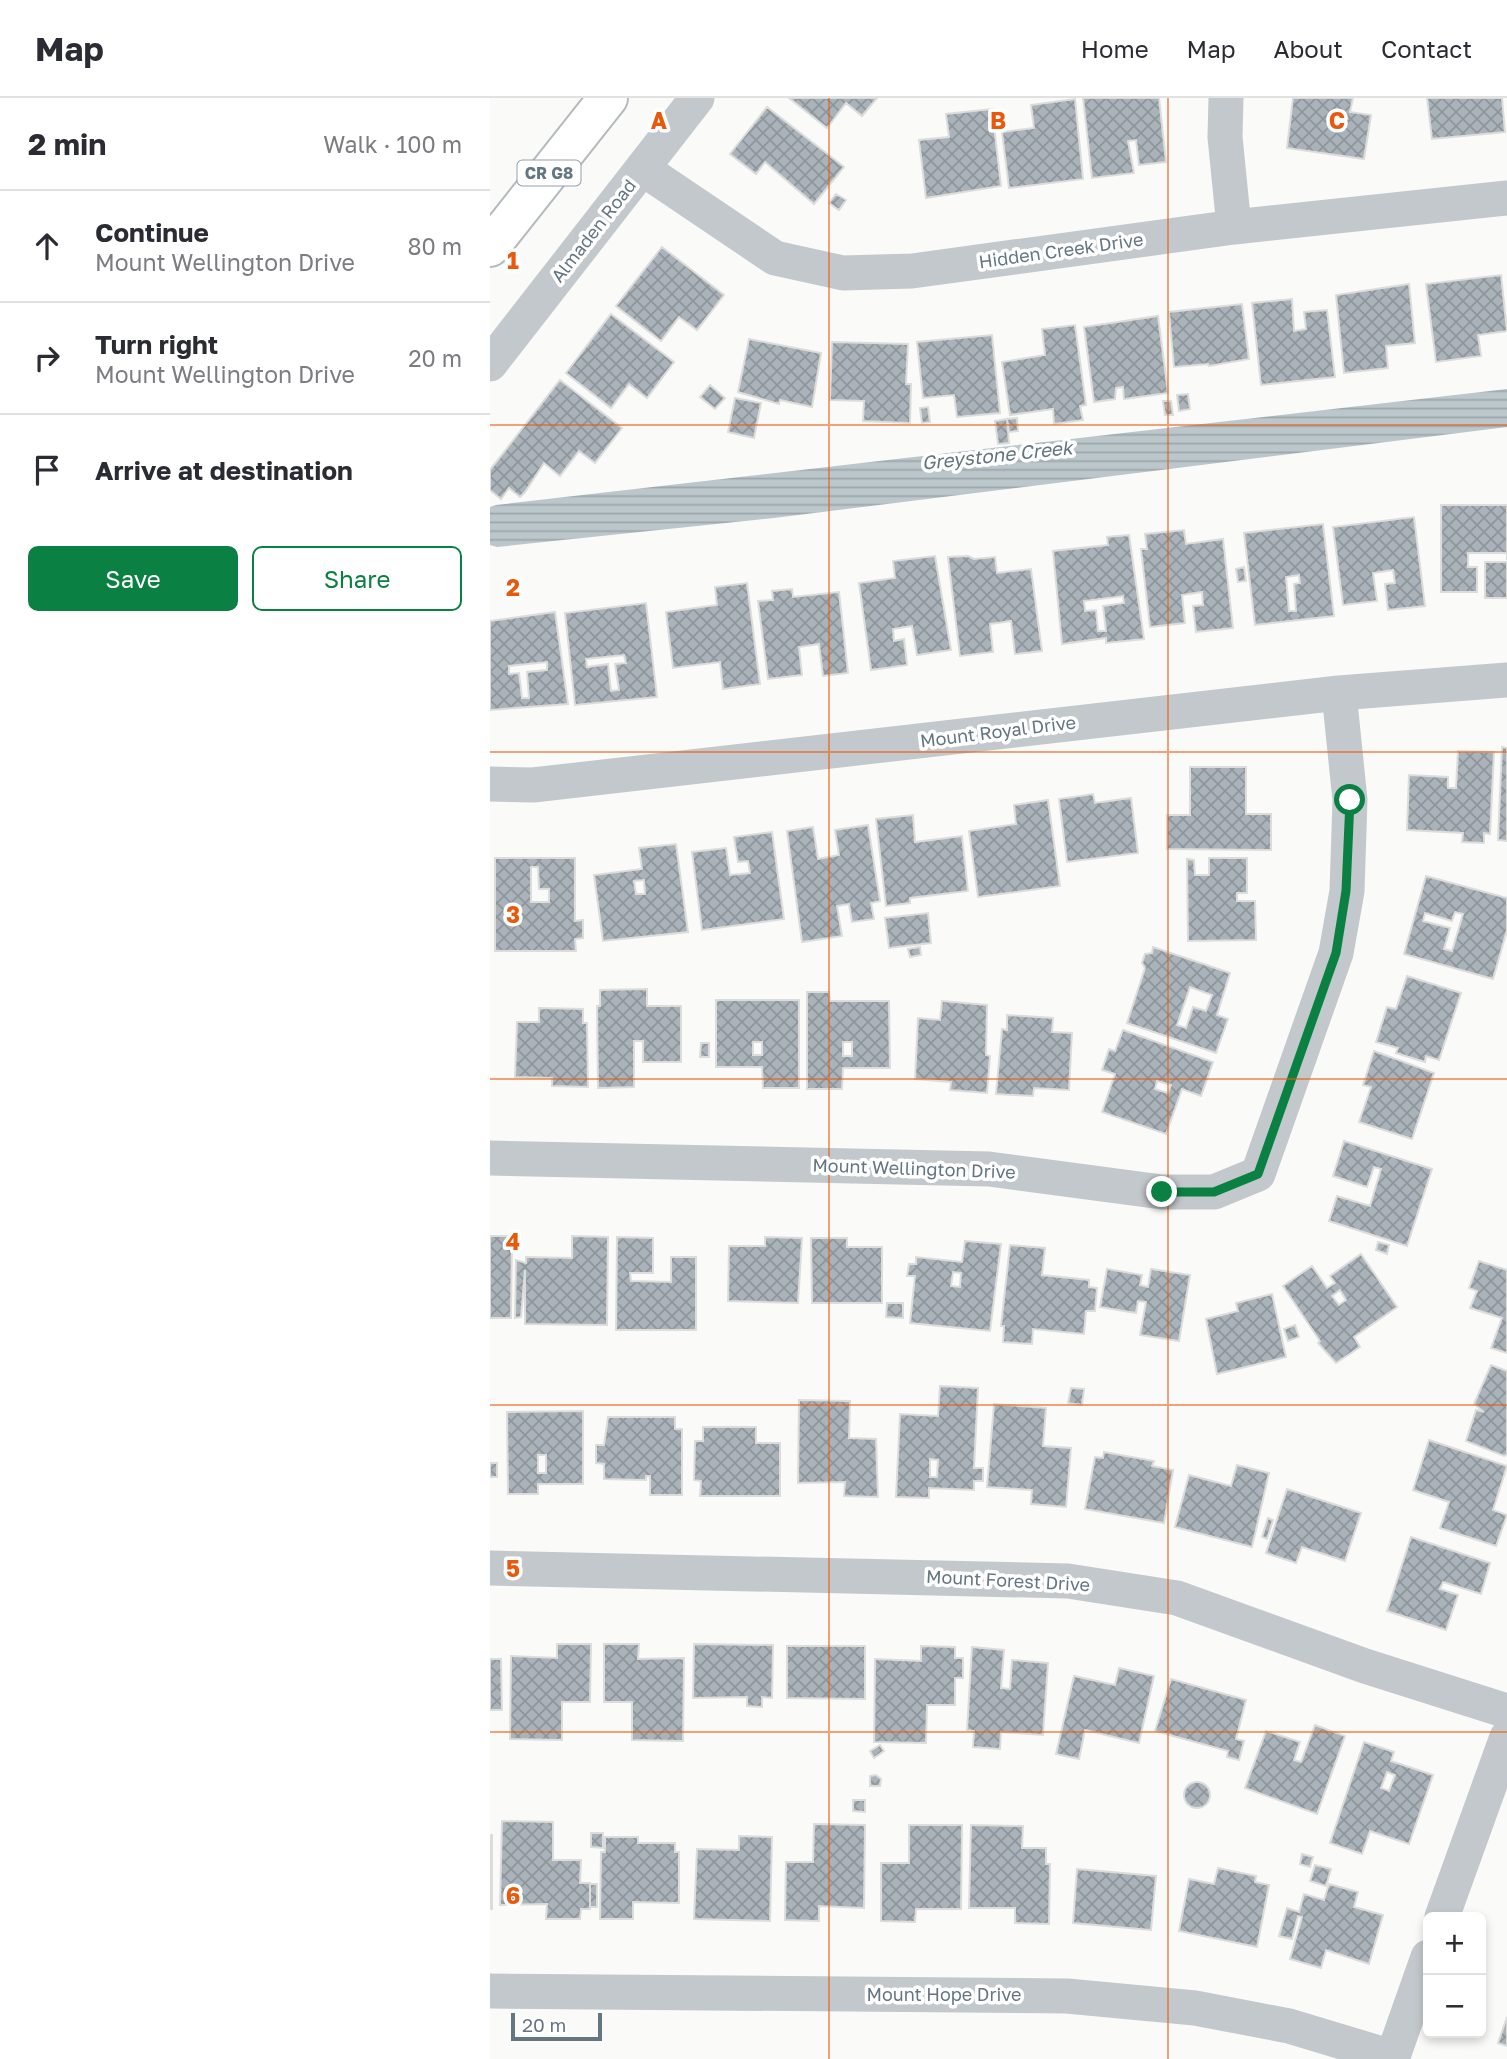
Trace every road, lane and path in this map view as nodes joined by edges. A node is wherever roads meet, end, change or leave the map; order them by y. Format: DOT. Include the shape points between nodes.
graph roads {
  1 [pos="607,98"];
  2 [pos="697,98"];
  3 [pos="1226,98"];
  4 [pos="643,169"];
  5 [pos="1507,198"];
  6 [pos="1234,227"];
  7 [pos="490,247"];
  8 [pos="490,364"];
  9 [pos="1507,680"];
  10 [pos="1339,693"];
  11 [pos="490,784"];
  12 [pos="490,1158"];
  13 [pos="490,1568"];
  14 [pos="1507,1712"];
  15 [pos="1507,1737"];
  16 [pos="1444,1912"];
  17 [pos="1423,1970"];
  18 [pos="490,1991"];
  19 [pos="1392,2058"];
  1 -- 7 [label="main road, CR G8"];
  2 -- 4 [label="street, Almaden Road"];
  3 -- 6 [label="street"];
  4 -- 6 [label="street, Hidden Creek Drive" via="775,258 843,273 912,271"];
  4 -- 8 [label="street, Almaden Road"];
  5 -- 6 [label="street, Hidden Creek Drive"];
  9 -- 10 [label="street, Mount Royal Drive"];
  10 -- 11 [label="street, Mount Royal Drive" via="533,785"];
  10 -- 12 [label="street, Mount Wellington Drive" via="1350,800 1336,953 1258,1174 1214,1192 1162,1192 989,1169"];
  13 -- 14 [label="street, Mount Forest Drive" via="1068,1581 1177,1598"];
  15 -- 16 [label="street"];
  17 -- 19 [label="street"];
  18 -- 19 [label="street, Mount Hope Drive" via="1067,1996 1195,2008 1289,2026"];
}
